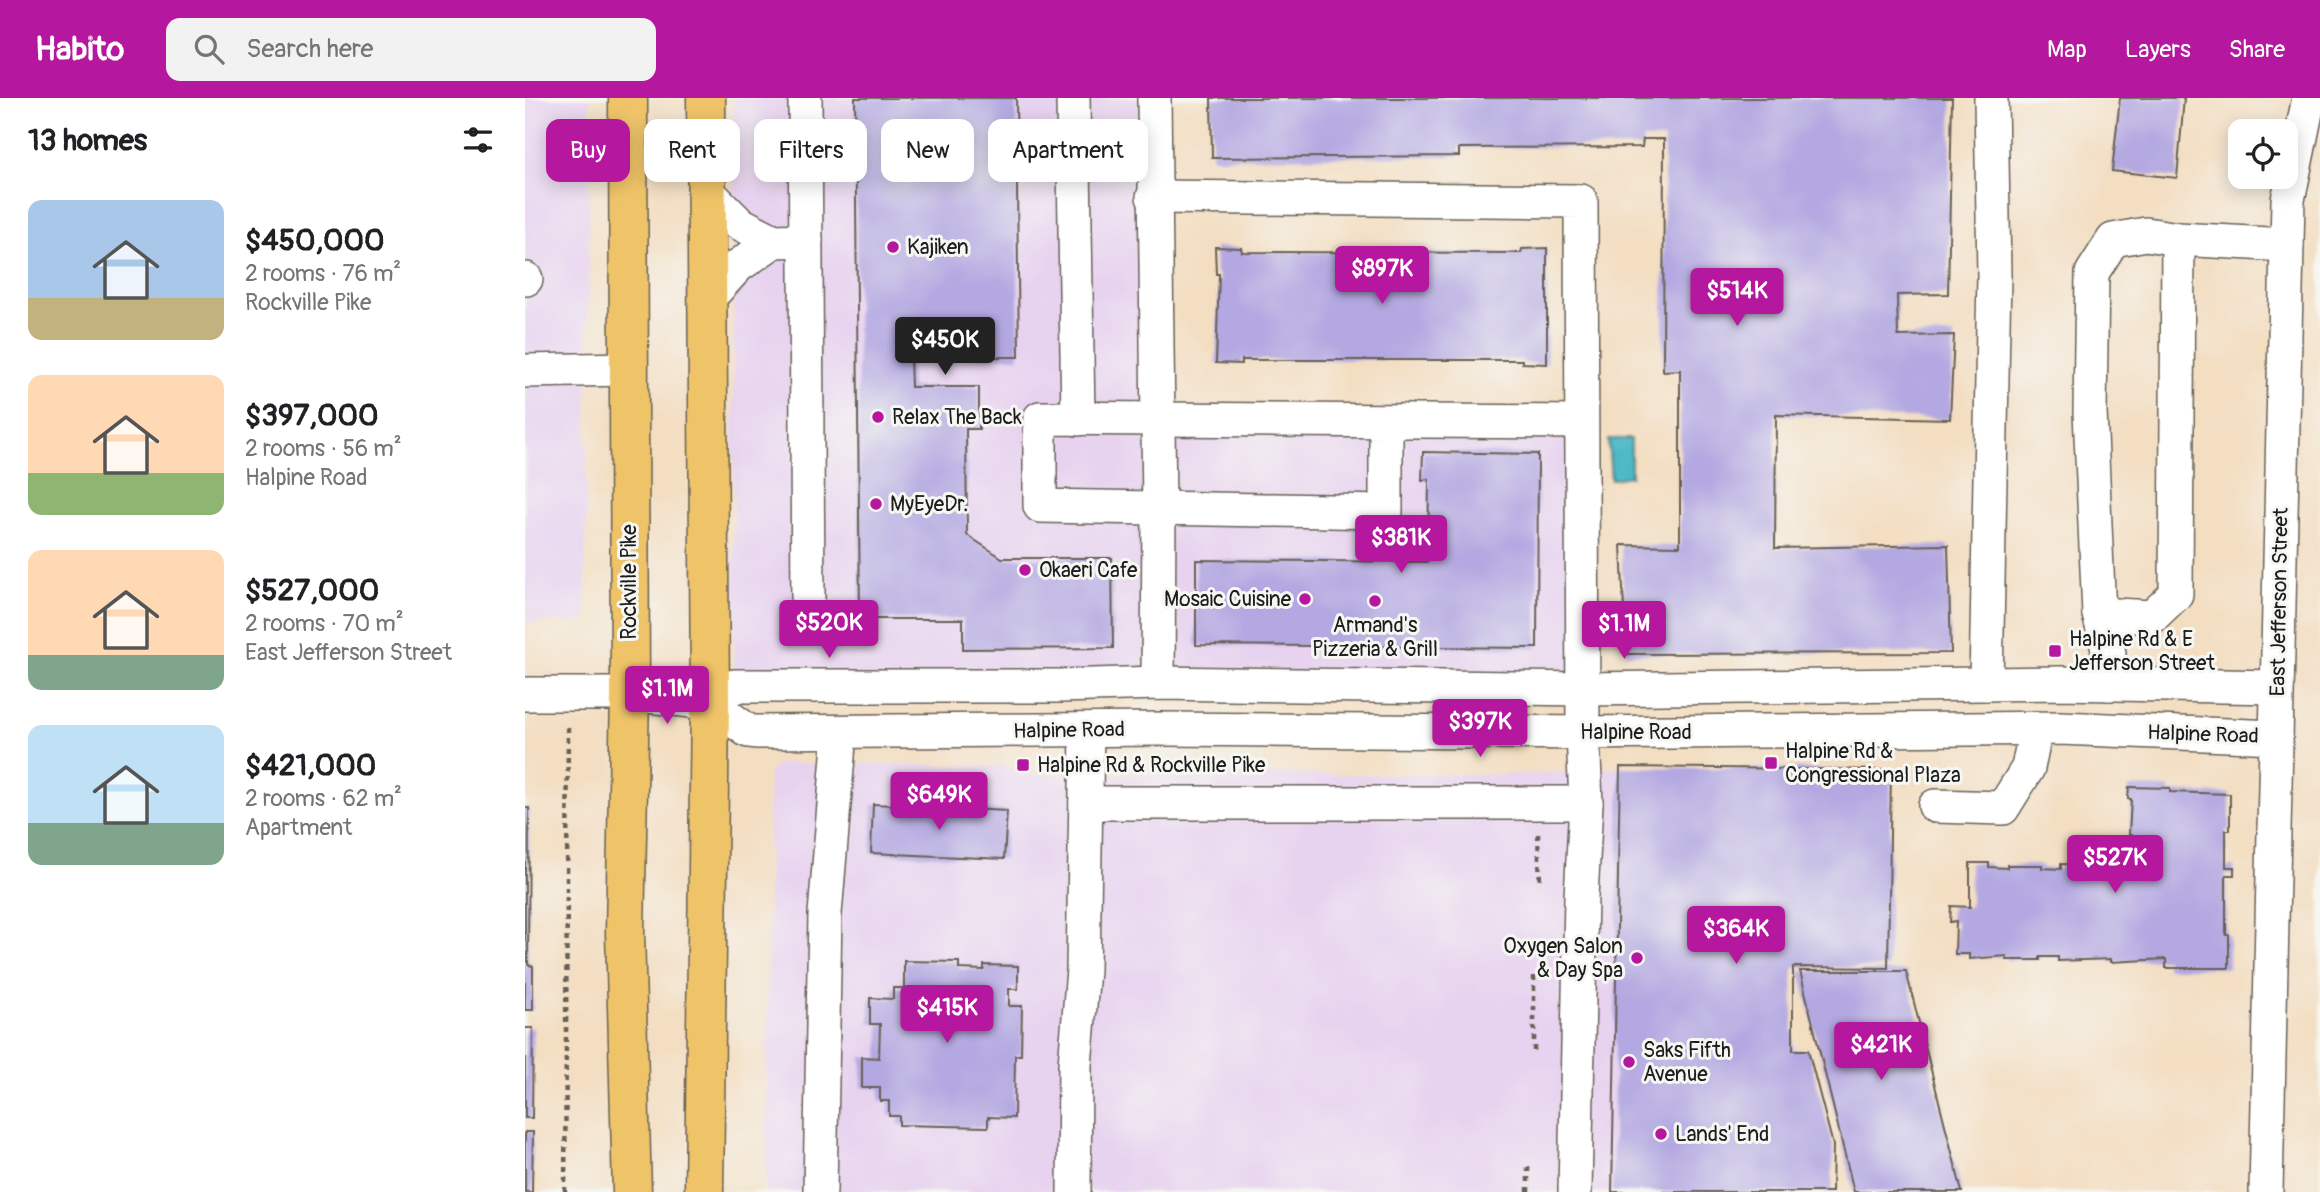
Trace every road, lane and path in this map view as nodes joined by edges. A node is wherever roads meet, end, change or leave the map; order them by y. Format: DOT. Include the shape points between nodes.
graph roads {
  1 [pos="628,98"];
  2 [pos="706,98"];
  3 [pos="805,98"];
  4 [pos="1073,98"];
  5 [pos="1154,98"];
  6 [pos="1991,98"];
  7 [pos="2309,98"];
  8 [pos="1073,119"];
  9 [pos="1148,163"];
  10 [pos="1154,163"];
  11 [pos="1074,182"];
  12 [pos="706,190"];
  13 [pos="1153,197"];
  14 [pos="2178,240"];
  15 [pos="790,241"];
  16 [pos="2287,245"];
  17 [pos="707,299"];
  18 [pos="628,369"];
  19 [pos="525,371"];
  20 [pos="1078,419"];
  21 [pos="1158,419"];
  22 [pos="1386,421"];
  23 [pos="1581,422"];
  24 [pos="1159,508"];
  25 [pos="808,604"];
  26 [pos="2099,614"];
  27 [pos="1158,683"];
  28 [pos="1986,684"];
  29 [pos="2109,684"];
  30 [pos="2277,687"];
  31 [pos="1583,689"];
  32 [pos="525,694"];
  33 [pos="569,694"];
  34 [pos="629,694"];
  35 [pos="710,703"];
  36 [pos="2036,728"];
  37 [pos="1087,731"];
  38 [pos="840,732"];
  39 [pos="1583,733"];
  40 [pos="2276,737"];
  41 [pos="1086,803"];
  42 [pos="1536,803"];
  43 [pos="1586,803"];
  44 [pos="1935,806"];
  45 [pos="1540,882"];
  46 [pos="1534,973"];
  47 [pos="1534,1051"];
  48 [pos="1528,1167"];
  49 [pos="565,1192"];
  50 [pos="632,1192"];
  51 [pos="703,1192"];
  52 [pos="820,1192"];
  53 [pos="1074,1192"];
  54 [pos="1528,1192"];
  55 [pos="1575,1192"];
  56 [pos="2266,1192"];
  1 -- 18 [label="main road, Rockville Pike"];
  2 -- 12 [label="main road"];
  3 -- 15 [label="street"];
  4 -- 8 [label="street"];
  5 -- 10 [label="street"];
  6 -- 28 [label="street" via="1994,275"];
  7 -- 16 [label="street, East Jefferson Street" via="2288,200"];
  9 -- 10 [label="street"];
  10 -- 13 [label="street"];
  11 -- 20 [label="street"];
  12 -- 15 [label="street" via="739,223"];
  12 -- 17 [label="main road"];
  13 -- 21 [label="street"];
  13 -- 23 [label="street" via="1581,201"];
  14 -- 16 [label="street"];
  14 -- 26 [label="street" via="2176,594 2152,617"];
  14 -- 26 [label="street" via="2146,234 2113,240 2092,273 2090,412"];
  15 -- 17 [label="street" via="738,266"];
  15 -- 25 [label="street"];
  16 -- 30 [label="street, East Jefferson Street"];
  17 -- 35 [label="main road"];
  18 -- 19 [label="street"];
  18 -- 34 [label="main road, Rockville Pike"];
  20 -- 21 [label="street"];
  20 -- 24 [label="street" via="1040,418 1041,506"];
  21 -- 22 [label="street"];
  21 -- 24 [label="street"];
  22 -- 23 [label="street"];
  22 -- 24 [label="street" via="1386,512"];
  23 -- 31 [label="street"];
  24 -- 27 [label="street"];
  26 -- 29 [label="street" via="2109,653"];
  27 -- 31 [label="street, Halpine Road"];
  27 -- 35 [label="street, Halpine Road" via="734,686"];
  28 -- 29 [label="street, Halpine Road"];
  28 -- 31 [label="street, Halpine Road"];
  29 -- 30 [label="street, Halpine Road"];
  30 -- 40 [label="street, East Jefferson Street"];
  31 -- 39 [label="street"];
  32 -- 33 [label="street"];
  33 -- 34 [label="street"];
  33 -- 49 [label="path"];
  34 -- 35 [label="street"];
  34 -- 50 [label="main road, Rockville Pike" via="625,932"];
  35 -- 38 [label="street, Halpine Road" via="748,731"];
  35 -- 51 [label="main road"];
  36 -- 39 [label="street, Halpine Road"];
  36 -- 40 [label="street, Halpine Road"];
  36 -- 44 [label="street" via="2028,768 2003,808"];
  37 -- 38 [label="street, Halpine Road"];
  37 -- 39 [label="street, Halpine Road"];
  37 -- 41 [label="street"];
  38 -- 52 [label="street" via="825,914"];
  39 -- 43 [label="street"];
  40 -- 56 [label="street, East Jefferson Street"];
  41 -- 42 [label="street"];
  41 -- 53 [label="street"];
  42 -- 43 [label="street"];
  42 -- 45 [label="path"];
  43 -- 55 [label="street"];
  46 -- 47 [label="path"];
  48 -- 54 [label="path"];
}
